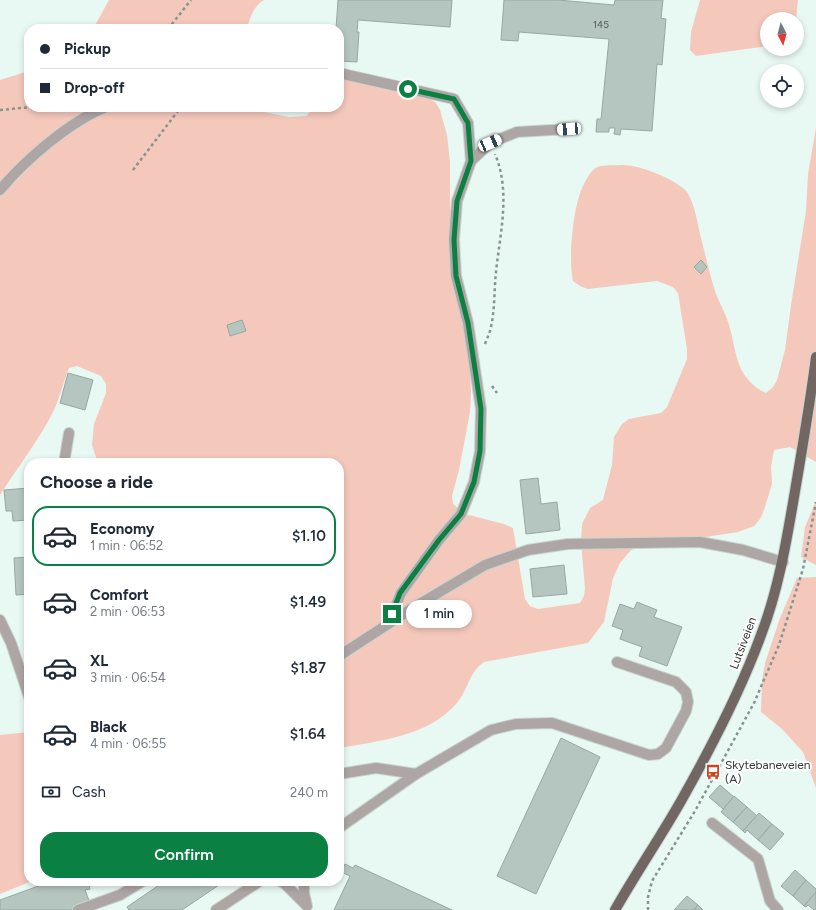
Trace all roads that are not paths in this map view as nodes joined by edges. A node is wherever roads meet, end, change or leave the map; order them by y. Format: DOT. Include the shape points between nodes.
graph roads {
  1 [pos="344,74"];
  2 [pos="95,112"];
  3 [pos="569,129"];
  4 [pos="471,161"];
  5 [pos="0,190"];
  6 [pos="816,357"];
  7 [pos="70,433"];
  8 [pos="65,458"];
  9 [pos="783,562"];
  10 [pos="0,620"];
  11 [pos="388,624"];
  12 [pos="344,653"];
  13 [pos="617,662"];
  14 [pos="24,682"];
  15 [pos="344,773"];
  16 [pos="416,774"];
  17 [pos="712,823"];
  18 [pos="344,824"];
  19 [pos="135,886"];
  20 [pos="252,886"];
  21 [pos="288,886"];
  22 [pos="304,886"];
  23 [pos="307,908"];
  24 [pos="616,909"];
  25 [pos="78,910"];
  26 [pos="216,910"];
  27 [pos="777,910"];
  1 -- 4 [label="lane" via="454,99 468,123"];
  2 -- 5 [label="lane" via="58,135 13,174"];
  3 -- 4 [label="lane" via="517,132 490,143"];
  4 -- 11 [label="lane" via="457,201 454,240 456,276 468,323 481,409 480,451 474,482 461,514 400,593"];
  6 -- 9 [label="main road, Lutsiveien"];
  7 -- 8 [label="lane"];
  9 -- 11 [label="lane" via="743,550 700,542 568,544 528,550 485,565"];
  9 -- 24 [label="main road, Lutsiveien" via="762,635 740,687 680,802"];
  10 -- 14 [label="lane"];
  11 -- 12 [label="lane"];
  13 -- 16 [label="lane" via="676,682 686,692 686,711 666,748 658,754 649,755 552,723 516,724 491,730"];
  15 -- 16 [label="lane" via="376,768"];
  16 -- 18 [label="lane"];
  17 -- 27 [label="lane" via="758,859 770,901"];
  19 -- 25 [label="lane" via="120,895"];
  20 -- 26 [label="lane"];
  21 -- 23 [label="lane"];
  22 -- 23 [label="lane"];
}
